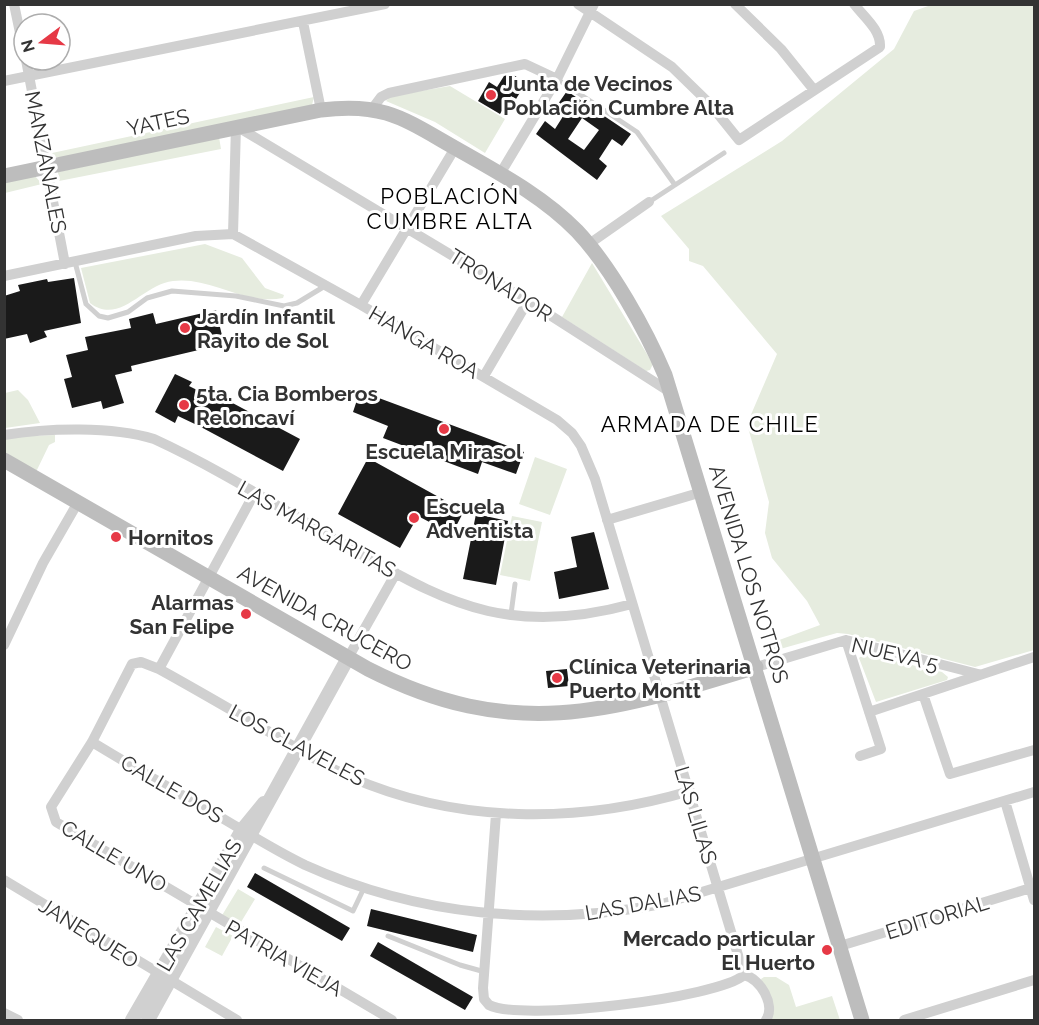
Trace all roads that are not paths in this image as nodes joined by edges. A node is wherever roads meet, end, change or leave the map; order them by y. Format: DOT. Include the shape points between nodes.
graph roads {
  1 [pos="385,4"];
  2 [pos="579,4"];
  3 [pos="735,4"];
  4 [pos="854,4"];
  5 [pos="592,9"];
  6 [pos="303,22"];
  7 [pos="28,72"];
  8 [pos="29,76"];
  9 [pos="557,79"];
  10 [pos="4,81"];
  11 [pos="814,90"];
  12 [pos="372,109"];
  13 [pos="321,110"];
  14 [pos="236,126"];
  15 [pos="455,148"];
  16 [pos="724,153"];
  17 [pos="48,166"];
  18 [pos="501,174"];
  19 [pos="4,176"];
  20 [pos="675,185"];
  21 [pos="649,202"];
  22 [pos="407,228"];
  23 [pos="233,234"];
  24 [pos="589,244"];
  25 [pos="70,263"];
  26 [pos="4,276"];
  27 [pos="325,285"];
  28 [pos="528,301"];
  29 [pos="361,305"];
  30 [pos="484,376"];
  31 [pos="671,392"];
  32 [pos="4,435"];
  33 [pos="4,460"];
  34 [pos="702,492"];
  35 [pos="254,494"];
  36 [pos="77,504"];
  37 [pos="607,520"];
  38 [pos="396,573"];
  39 [pos="207,577"];
  40 [pos="515,584"];
  41 [pos="632,604"];
  42 [pos="510,615"];
  43 [pos="846,640"];
  44 [pos="4,645"];
  45 [pos="1035,657"];
  46 [pos="348,658"];
  47 [pos="756,668"];
  48 [pos="159,669"];
  49 [pos="978,674"];
  50 [pos="923,694"];
  51 [pos="659,696"];
  52 [pos="869,712"];
  53 [pos="92,742"];
  54 [pos="297,748"];
  55 [pos="1035,750"];
  56 [pos="860,756"];
  57 [pos="690,792"];
  58 [pos="1035,792"];
  59 [pos="1005,801"];
  60 [pos="496,814"];
  61 [pos="247,833"];
  62 [pos="814,860"];
  63 [pos="264,868"];
  64 [pos="4,880"];
  65 [pos="1033,887"];
  66 [pos="364,888"];
  67 [pos="718,889"];
  68 [pos="1035,900"];
  69 [pos="202,910"];
  70 [pos="489,914"];
  71 [pos="388,936"];
  72 [pos="840,946"];
  73 [pos="485,972"];
  74 [pos="743,972"];
  75 [pos="164,979"];
  76 [pos="1035,981"];
  77 [pos="580,1011"];
  78 [pos="4,1013"];
  79 [pos="378,1017"];
  80 [pos="18,1020"];
  81 [pos="132,1020"];
  82 [pos="148,1020"];
  83 [pos="237,1020"];
  84 [pos="392,1020"];
  85 [pos="586,1020"];
  86 [pos="766,1020"];
  87 [pos="862,1020"];
  88 [pos="904,1020"];
  1 -- 6 [label="street"];
  2 -- 5 [label="street"];
  3 -- 11 [label="street" via="781,49"];
  4 -- 11 [label="street" via="881,39 880,47"];
  5 -- 9 [label="street"];
  5 -- 11 [label="street" via="672,67 739,140"];
  6 -- 8 [label="street"];
  6 -- 13 [label="street"];
  7 -- 8 [label="street, MANZANALES"];
  8 -- 10 [label="street"];
  8 -- 17 [label="street, MANZANALES"];
  9 -- 12 [label="street" via="525,64 389,93"];
  9 -- 18 [label="street"];
  9 -- 20 [label="lane" via="637,132"];
  12 -- 13 [label="main road, AVENIDA LOS NOTROS"];
  12 -- 15 [label="main road, AVENIDA LOS NOTROS" via="420,127"];
  13 -- 14 [label="main road, YATES"];
  14 -- 17 [label="main road, YATES"];
  14 -- 22 [label="street, TRONADOR"];
  14 -- 23 [label="street"];
  15 -- 18 [label="main road, AVENIDA LOS NOTROS"];
  15 -- 22 [label="street"];
  16 -- 20 [label="lane"];
  17 -- 19 [label="main road, YATES"];
  17 -- 25 [label="street, MANZANALES"];
  18 -- 24 [label="main road, AVENIDA LOS NOTROS" via="559,215"];
  20 -- 21 [label="lane"];
  21 -- 24 [label="street"];
  22 -- 28 [label="street, TRONADOR"];
  22 -- 29 [label="street"];
  23 -- 25 [label="street" via="196,236"];
  23 -- 27 [label="street, HANGA ROA"];
  24 -- 31 [label="main road, AVENIDA LOS NOTROS" via="642,327"];
  25 -- 26 [label="street"];
  25 -- 27 [label="lane" via="86,304 99,316 108,318 123,314 147,298 172,291 236,296 284,306 297,303"];
  27 -- 29 [label="street, HANGA ROA"];
  28 -- 30 [label="street"];
  28 -- 31 [label="street, TRONADOR"];
  29 -- 30 [label="street, HANGA ROA"];
  30 -- 37 [label="street, HANGA ROA" via="572,433 595,479"];
  31 -- 34 [label="main road, AVENIDA LOS NOTROS"];
  32 -- 35 [label="street, LAS MARGARITAS" via="140,435 169,446"];
  33 -- 36 [label="main road, AVENIDA CRUCERO"];
  34 -- 37 [label="street"];
  34 -- 47 [label="main road, AVENIDA LOS NOTROS"];
  35 -- 38 [label="street, LAS MARGARITAS"];
  35 -- 39 [label="street"];
  36 -- 39 [label="main road, AVENIDA CRUCERO"];
  36 -- 44 [label="street" via="43,563"];
  37 -- 41 [label="street, HANGA ROA"];
  38 -- 42 [label="street, LAS MARGARITAS" via="451,600"];
  38 -- 46 [label="street, LAS CAMELIAS"];
  39 -- 46 [label="main road, AVENIDA CRUCERO"];
  39 -- 48 [label="street"];
  40 -- 42 [label="lane"];
  41 -- 42 [label="street, LAS MARGARITAS" via="571,616"];
  41 -- 51 [label="street, HANGA ROA"];
  43 -- 47 [label="street, NUEVA 5"];
  43 -- 49 [label="street, NUEVA 5"];
  43 -- 52 [label="street"];
  45 -- 49 [label="street"];
  46 -- 51 [label="main road, AVENIDA CRUCERO" via="432,697 499,712 568,714 615,708"];
  46 -- 54 [label="street, LAS CAMELIAS"];
  47 -- 51 [label="main road, AVENIDA CRUCERO"];
  47 -- 62 [label="main road, AVENIDA LOS NOTROS"];
  48 -- 53 [label="street" via="141,662 132,664"];
  48 -- 54 [label="street, LOS CLAVELES"];
  49 -- 50 [label="street"];
  50 -- 52 [label="street"];
  50 -- 55 [label="street" via="950,774"];
  51 -- 57 [label="street, LAS LILAS"];
  52 -- 56 [label="street" via="881,749"];
  53 -- 61 [label="street, CALLE DOS"];
  53 -- 69 [label="street, CALLE UNO" via="51,807 56,822"];
  54 -- 60 [label="street, LOS CLAVELES" via="377,787"];
  54 -- 61 [label="street, LAS CAMELIAS" via="271,795 251,815"];
  57 -- 60 [label="street, LOS CLAVELES" via="607,810"];
  57 -- 67 [label="street, LAS LILAS"];
  58 -- 59 [label="street, LAS DALIAS"];
  59 -- 62 [label="street, LAS DALIAS"];
  59 -- 65 [label="street"];
  60 -- 70 [label="street"];
  61 -- 66 [label="street, LAS DALIAS" via="305,865"];
  61 -- 69 [label="street, LAS CAMELIAS"];
  62 -- 67 [label="street, LAS DALIAS"];
  62 -- 72 [label="main road, AVENIDA LOS NOTROS"];
  63 -- 66 [label="lane" via="353,910"];
  64 -- 75 [label="street, JANEQUEO"];
  65 -- 68 [label="street"];
  65 -- 72 [label="street, EDITORIAL"];
  66 -- 70 [label="street, LAS DALIAS" via="424,904"];
  67 -- 70 [label="street, LAS DALIAS" via="662,904 604,913"];
  67 -- 74 [label="street, LAS LILAS"];
  69 -- 75 [label="street, LAS CAMELIAS"];
  69 -- 79 [label="street, PATRIA VIEJA"];
  70 -- 73 [label="street"];
  71 -- 73 [label="lane"];
  72 -- 87 [label="main road, AVENIDA LOS NOTROS"];
  73 -- 77 [label="street" via="484,999 489,1005 500,1009"];
  74 -- 77 [label="street" via="730,982 683,994"];
  74 -- 86 [label="street" via="762,986 769,1013"];
  75 -- 81 [label="street, LAS CAMELIAS"];
  75 -- 82 [label="street, LAS CAMELIAS"];
  75 -- 83 [label="street, JANEQUEO"];
  76 -- 88 [label="street"];
  77 -- 85 [label="street"];
  78 -- 80 [label="street"];
  79 -- 84 [label="street, PATRIA VIEJA"];
}
